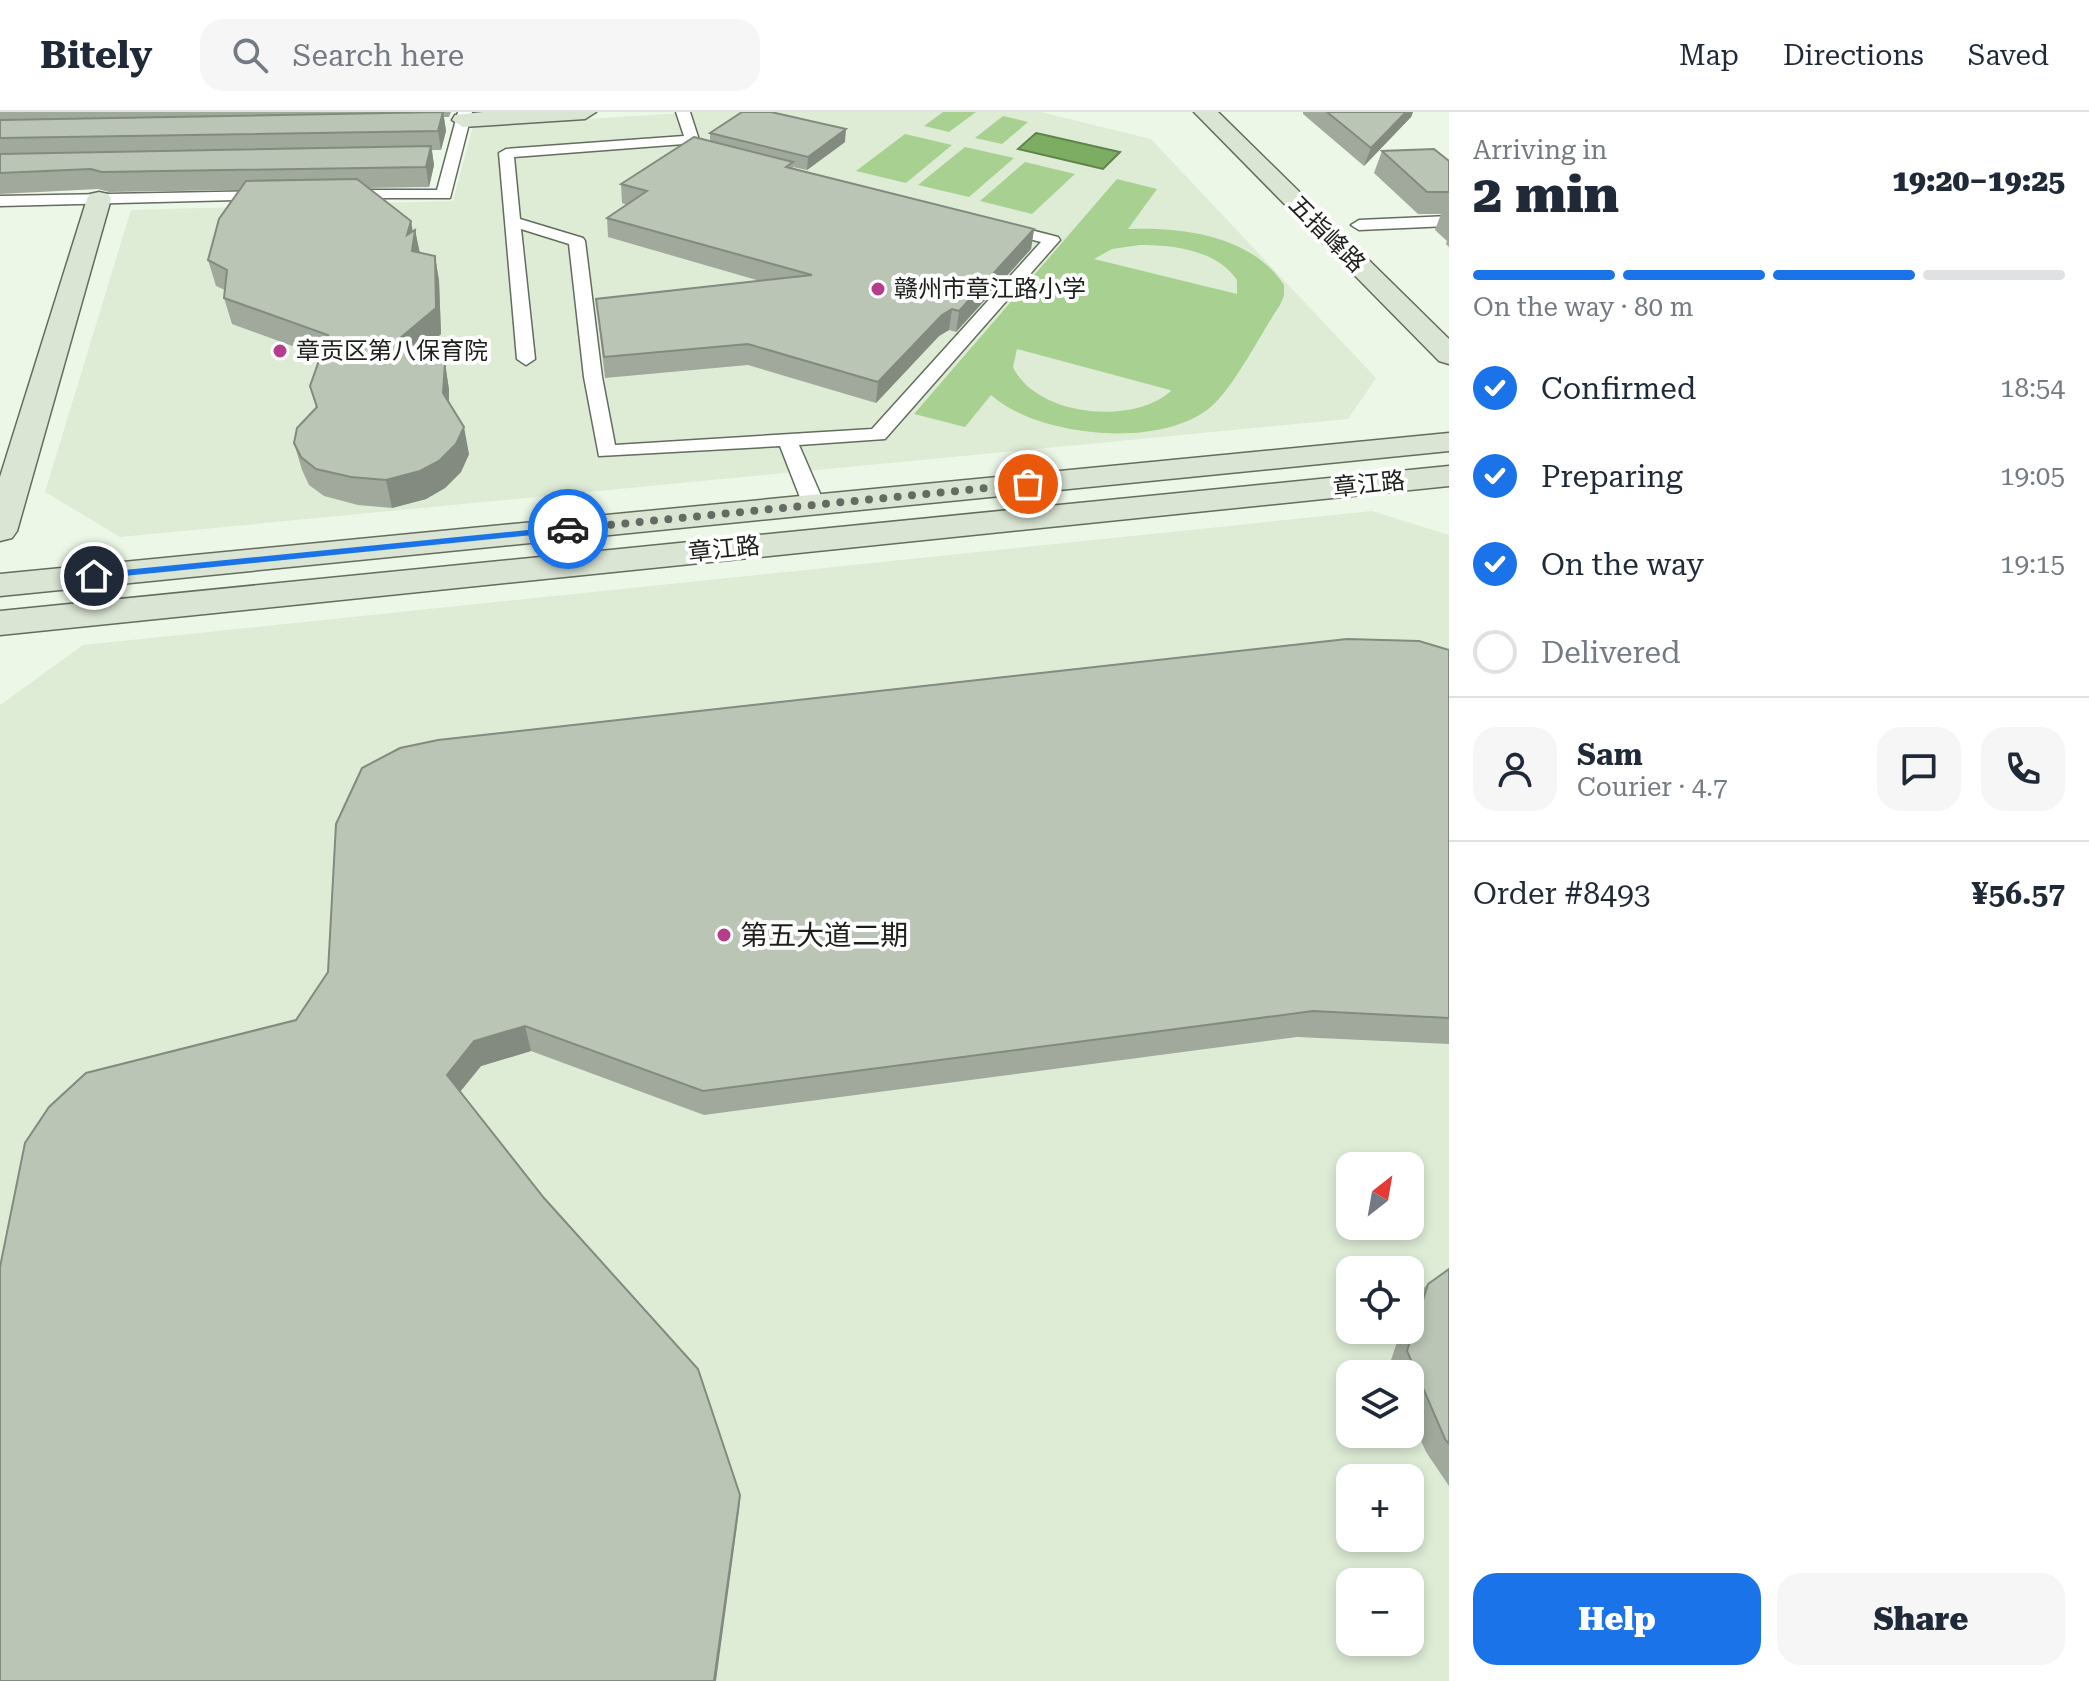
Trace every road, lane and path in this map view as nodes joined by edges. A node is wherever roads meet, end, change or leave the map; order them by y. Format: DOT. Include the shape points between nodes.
graph roads {
  1 [pos="585,112"];
  2 [pos="683,112"];
  3 [pos="1205,112"];
  4 [pos="459,120"];
  5 [pos="286,196"];
  6 [pos="317,196"];
  7 [pos="99,199"];
  8 [pos="0,201"];
  9 [pos="1338,204"];
  10 [pos="976,221"];
  11 [pos="1449,221"];
  12 [pos="515,222"];
  13 [pos="1359,225"];
  14 [pos="1382,246"];
  15 [pos="1449,355"];
  16 [pos="526,359"];
  17 [pos="787,440"];
  18 [pos="1449,442"];
  19 [pos="1449,476"];
  20 [pos="814,505"];
  21 [pos="0,531"];
  22 [pos="0,585"];
  23 [pos="0,623"];
  1 -- 4 [label="main road"];
  2 -- 12 [label="lane" via="697,146 506,153"];
  3 -- 15 [label="main road, 五指峰路"];
  4 -- 6 [label="lane" via="444,195"];
  5 -- 7 [label="lane" via="178,191"];
  7 -- 8 [label="lane"];
  7 -- 21 [label="main road"];
  9 -- 13 [label="main road, 五指峰路"];
  10 -- 17 [label="lane" via="1052,240 878,435"];
  11 -- 13 [label="lane"];
  12 -- 16 [label="lane"];
  12 -- 17 [label="lane" via="577,241 606,452"];
  13 -- 14 [label="main road, 五指峰路"];
  17 -- 20 [label="lane"];
  18 -- 20 [label="main road, 章江路"];
  19 -- 23 [label="main road, 章江路"];
  20 -- 22 [label="main road, 章江路"];
}
